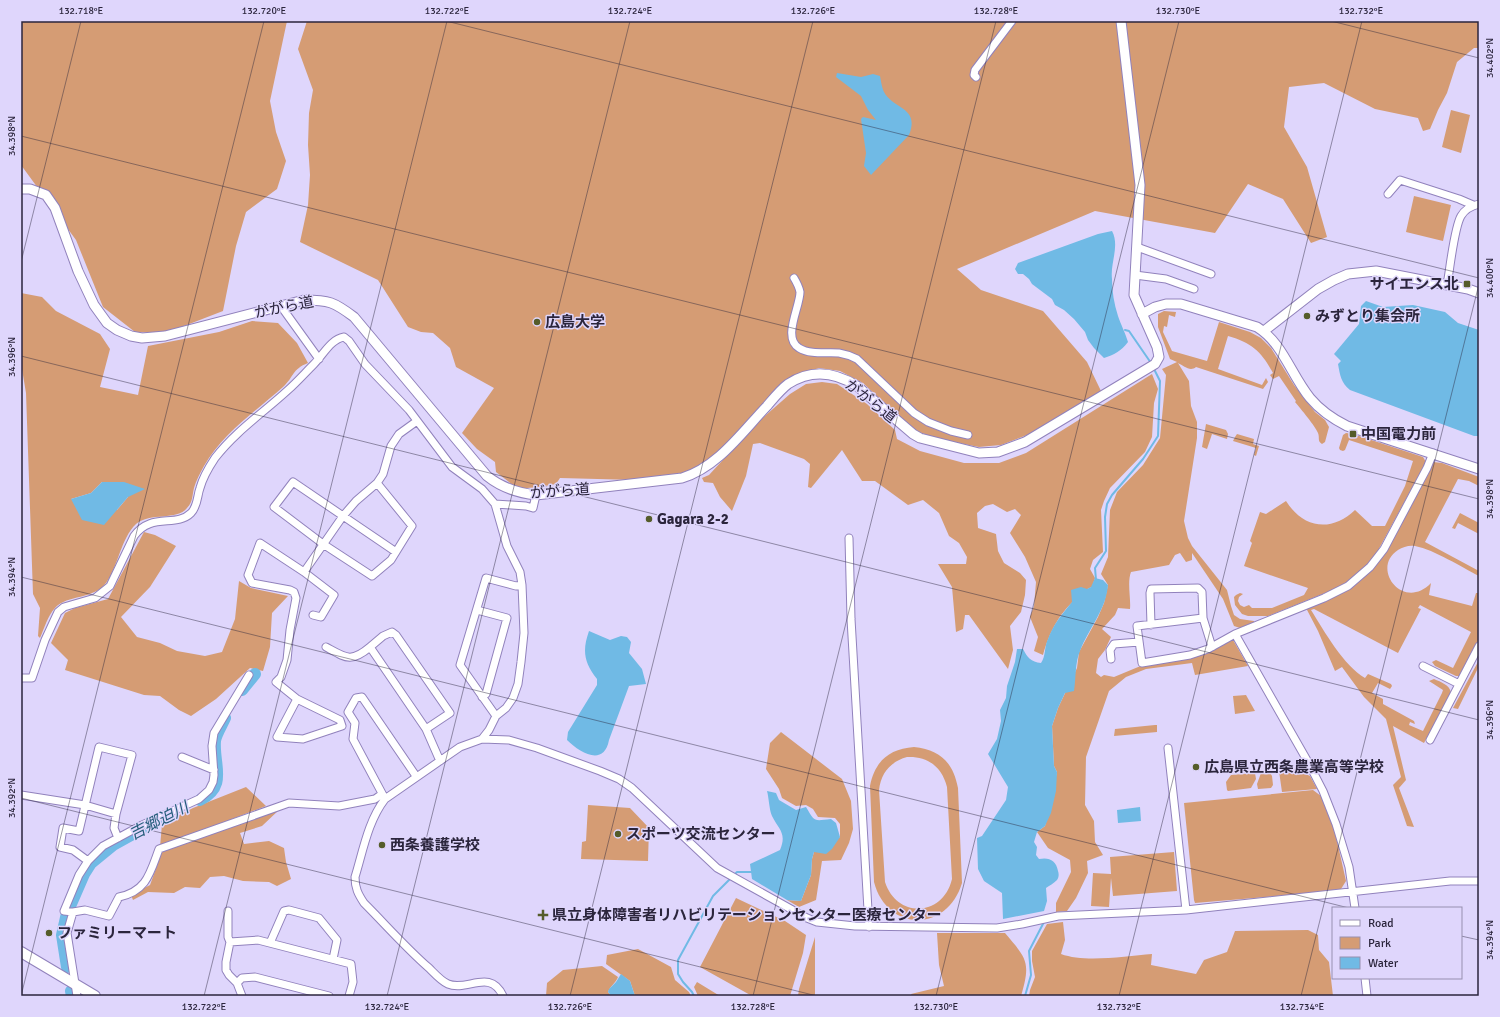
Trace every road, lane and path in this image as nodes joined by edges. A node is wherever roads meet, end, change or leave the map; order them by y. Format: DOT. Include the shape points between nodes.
graph roads {
  1 [pos="1012,21"];
  2 [pos="1121,21"];
  3 [pos="976,77"];
  4 [pos="21,189"];
  5 [pos="1388,194"];
  6 [pos="1476,205"];
  7 [pos="1137,247"];
  8 [pos="1135,274"];
  9 [pos="1211,274"];
  10 [pos="794,278"];
  11 [pos="1447,285"];
  12 [pos="1194,289"];
  13 [pos="1479,293"];
  14 [pos="282,305"];
  15 [pos="1142,314"];
  16 [pos="1264,331"];
  17 [pos="319,358"];
  18 [pos="417,420"];
  19 [pos="968,435"];
  20 [pos="1433,453"];
  21 [pos="1479,469"];
  22 [pos="376,483"];
  23 [pos="536,495"];
  24 [pos="495,504"];
  25 [pos="343,516"];
  26 [pos="849,538"];
  27 [pos="323,544"];
  28 [pos="396,552"];
  29 [pos="304,572"];
  30 [pos="522,585"];
  31 [pos="477,610"];
  32 [pos="312,615"];
  33 [pos="1203,618"];
  34 [pos="1151,625"];
  35 [pos="1235,634"];
  36 [pos="1139,642"];
  37 [pos="1479,646"];
  38 [pos="326,647"];
  39 [pos="370,647"];
  40 [pos="1212,647"];
  41 [pos="1477,656"];
  42 [pos="1111,659"];
  43 [pos="1423,666"];
  44 [pos="249,675"];
  45 [pos="21,678"];
  46 [pos="1459,684"];
  47 [pos="482,697"];
  48 [pos="297,699"];
  49 [pos="496,716"];
  50 [pos="426,728"];
  51 [pos="482,739"];
  52 [pos="1430,740"];
  53 [pos="1168,748"];
  54 [pos="182,757"];
  55 [pos="440,761"];
  56 [pos="214,770"];
  57 [pos="416,776"];
  58 [pos="21,795"];
  59 [pos="383,799"];
  60 [pos="85,805"];
  61 [pos="116,814"];
  62 [pos="118,838"];
  63 [pos="88,861"];
  64 [pos="1479,880"];
  65 [pos="1353,892"];
  66 [pos="1355,907"];
  67 [pos="228,910"];
  68 [pos="1186,910"];
  69 [pos="70,912"];
  70 [pos="869,927"];
  71 [pos="230,942"];
  72 [pos="270,943"];
  73 [pos="21,952"];
  74 [pos="333,959"];
  75 [pos="1365,979"];
  76 [pos="237,983"];
  77 [pos="74,984"];
  78 [pos="76,996"];
  79 [pos="95,996"];
  80 [pos="242,996"];
  81 [pos="329,996"];
  82 [pos="349,996"];
  83 [pos="503,996"];
  84 [pos="1367,996"];
  1 -- 3 [label="street" via="975,70"];
  2 -- 7 [label="street" via="1140,185"];
  4 -- 14 [label="street, ががら道" via="46,194 55,208 78,271 94,305 107,323 117,330 142,338 165,336"];
  5 -- 6 [label="street" via="1400,180"];
  6 -- 11 [label="street" via="1465,211 1459,220"];
  7 -- 8 [label="street"];
  7 -- 9 [label="street"];
  8 -- 12 [label="street"];
  8 -- 15 [label="street" via="1134,295"];
  10 -- 19 [label="street" via="800,292 792,321 795,345 812,352 839,353 857,359 914,413 928,422"];
  11 -- 13 [label="street"];
  11 -- 16 [label="street" via="1376,271 1348,274 1318,289"];
  14 -- 17 [label="street"];
  14 -- 23 [label="street, ががら道" via="304,300 323,300 338,305 354,317 487,476 514,492"];
  15 -- 16 [label="street" via="1166,304 1181,304 1250,324"];
  15 -- 23 [label="street, ががら道" via="1156,347 1155,363 1025,442 1004,450 979,453 920,438 849,381 829,375 809,375 787,385 725,451 708,466 691,475"];
  16 -- 20 [label="street" via="1275,342 1311,399 1335,419 1347,426"];
  17 -- 18 [label="street" via="337,338 344,337 365,364"];
  17 -- 45 [label="street" via="288,390 245,425 215,458 203,479 197,503 191,513 176,520 145,524 139,528 110,586 95,598 64,607 58,612 32,678"];
  18 -- 22 [label="street" via="399,434 391,446 383,474"];
  18 -- 24 [label="street" via="452,467 482,489"];
  20 -- 21 [label="street"];
  20 -- 35 [label="street" via="1384,549 1361,575 1348,586 1324,598"];
  22 -- 25 [label="street"];
  22 -- 28 [label="street" via="412,526"];
  23 -- 24 [label="street" via="533,508"];
  24 -- 30 [label="street" via="507,546 520,572"];
  25 -- 27 [label="street"];
  25 -- 27 [label="street" via="293,482 274,507"];
  25 -- 28 [label="street"];
  26 -- 70 [label="street" via="851,619"];
  27 -- 28 [label="street" via="372,576 391,560"];
  27 -- 29 [label="street"];
  29 -- 32 [label="street" via="334,595 321,617"];
  29 -- 48 [label="street" via="260,543 248,575 252,583 294,592 296,598 287,660 281,677 276,682"];
  30 -- 31 [label="street" via="516,586 486,578"];
  30 -- 49 [label="street" via="524,633 518,684 513,698"];
  31 -- 47 [label="street" via="460,665"];
  31 -- 47 [label="street" via="507,618 486,694"];
  33 -- 34 [label="street"];
  33 -- 34 [label="street" via="1202,592 1198,588 1151,589"];
  33 -- 40 [label="street"];
  34 -- 36 [label="street" via="1137,626"];
  35 -- 40 [label="street"];
  35 -- 65 [label="street" via="1322,791 1336,824 1349,867"];
  36 -- 40 [label="street" via="1142,663 1190,655"];
  36 -- 42 [label="street" via="1114,644 1110,650"];
  37 -- 41 [label="street"];
  38 -- 39 [label="street" via="344,657 354,658"];
  39 -- 50 [label="street"];
  39 -- 50 [label="street" via="392,632 450,713"];
  41 -- 46 [label="street"];
  43 -- 46 [label="street"];
  44 -- 56 [label="street" via="214,733"];
  46 -- 52 [label="street"];
  47 -- 49 [label="street"];
  48 -- 48 [label="street" via="340,720 342,726 303,739 277,737"];
  49 -- 51 [label="street"];
  50 -- 55 [label="street"];
  51 -- 55 [label="street" via="460,747"];
  51 -- 70 [label="street" via="509,740 537,748 619,779 725,873 817,922"];
  53 -- 68 [label="street"];
  54 -- 56 [label="street"];
  55 -- 57 [label="street"];
  56 -- 62 [label="street" via="213,782 204,795"];
  57 -- 59 [label="street"];
  57 -- 59 [label="street" via="362,697 356,698 348,712 355,723 354,739"];
  58 -- 60 [label="street"];
  59 -- 69 [label="street" via="339,806 289,803 159,849 147,880 130,894 119,896 109,916 85,910"];
  59 -- 83 [label="street" via="373,819 355,877 358,895 412,953 445,983 456,986 487,982 493,984"];
  60 -- 61 [label="street"];
  60 -- 61 [label="street" via="99,747 132,755"];
  60 -- 63 [label="street" via="79,831 63,828 60,847 73,850"];
  61 -- 62 [label="street" via="114,828"];
  62 -- 63 [label="street" via="103,846"];
  63 -- 69 [label="street" via="64,910"];
  64 -- 65 [label="street"];
  65 -- 66 [label="street"];
  65 -- 68 [label="street"];
  67 -- 71 [label="street"];
  68 -- 70 [label="street" via="1052,918 983,929"];
  69 -- 77 [label="street" via="67,933"];
  71 -- 72 [label="street" via="258,940"];
  71 -- 76 [label="street" via="226,970"];
  72 -- 74 [label="street"];
  72 -- 74 [label="street" via="284,911 289,910 319,918 337,940"];
  73 -- 77 [label="main road"];
  74 -- 82 [label="street" via="351,964 353,982"];
  75 -- 84 [label="street"];
  76 -- 80 [label="street"];
  76 -- 81 [label="street" via="242,978 255,977"];
  77 -- 78 [label="street"];
  77 -- 79 [label="main road"];
}
